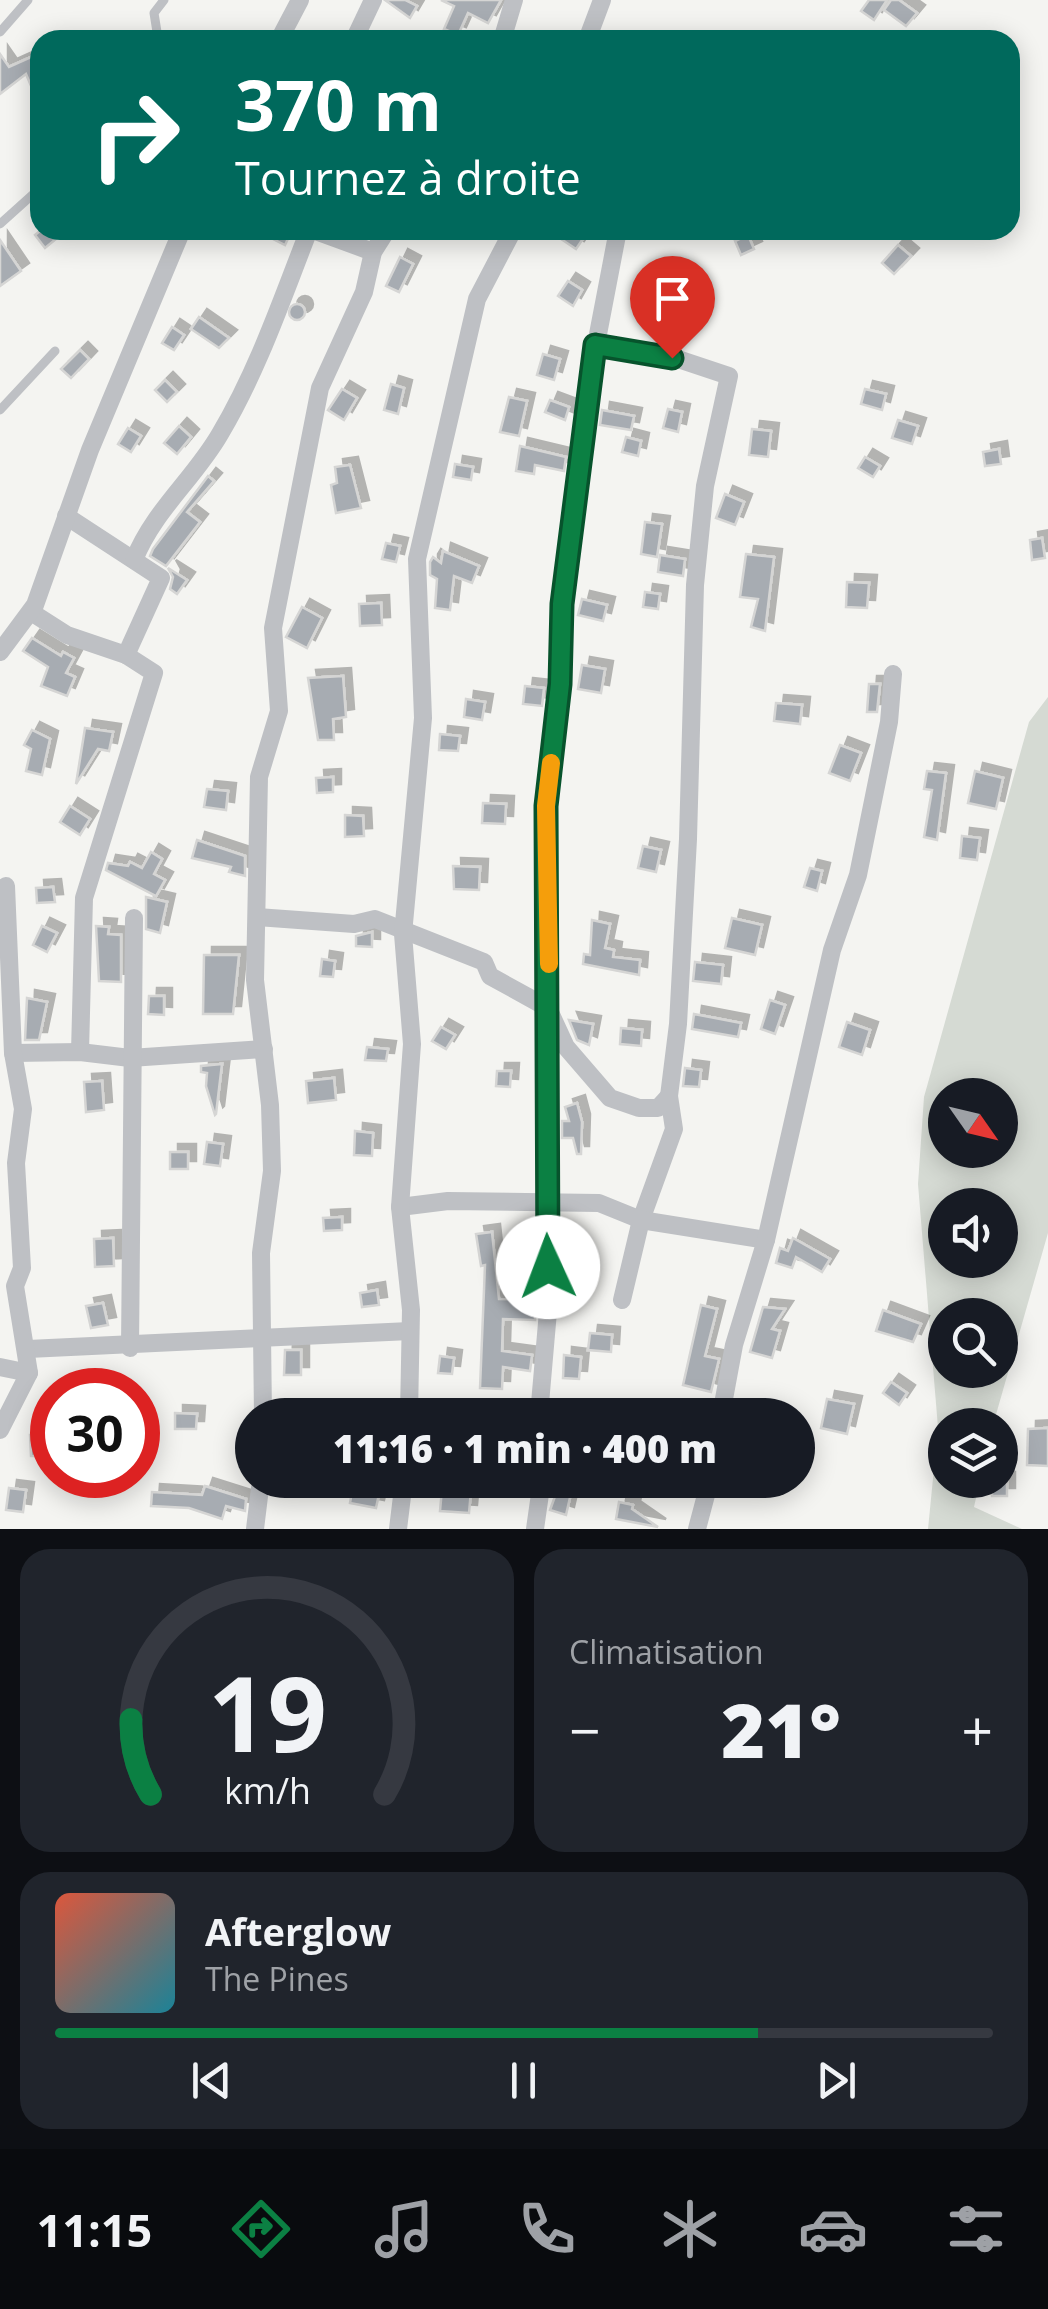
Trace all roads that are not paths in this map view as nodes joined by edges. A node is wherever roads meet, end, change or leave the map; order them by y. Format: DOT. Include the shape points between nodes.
graph roads {
  1 [pos="28,0"];
  2 [pos="164,0"];
  3 [pos="300,0"];
  4 [pos="373,0"];
  5 [pos="514,0"];
  6 [pos="602,0"];
  7 [pos="157,30"];
  8 [pos="284,30"];
  9 [pos="359,30"];
  10 [pos="505,30"];
  11 [pos="591,30"];
  12 [pos="0,32"];
  13 [pos="30,197"];
  14 [pos="0,224"];
  15 [pos="178,240"];
  16 [pos="307,240"];
  17 [pos="340,240"];
  18 [pos="381,240"];
  19 [pos="508,240"];
  20 [pos="616,240"];
  21 [pos="374,252"];
  22 [pos="595,345"];
  23 [pos="54,351"];
  24 [pos="0,410"];
  25 [pos="66,516"];
  26 [pos="134,560"];
  27 [pos="31,612"];
  28 [pos="0,652"];
  29 [pos="126,655"];
  30 [pos="894,674"];
  31 [pos="6,886"];
  32 [pos="257,917"];
  33 [pos="134,918"];
  34 [pos="402,934"];
  35 [pos="4,984"];
  36 [pos="548,1008"];
  37 [pos="264,1049"];
  38 [pos="80,1052"];
  39 [pos="13,1053"];
  40 [pos="130,1058"];
  41 [pos="669,1096"];
  42 [pos="546,1201"];
  43 [pos="400,1207"];
  44 [pos="642,1220"];
  45 [pos="766,1240"];
  46 [pos="622,1300"];
  47 [pos="410,1331"];
  48 [pos="259,1341"];
  49 [pos="130,1348"];
  50 [pos="28,1350"];
  51 [pos="0,1366"];
  52 [pos="29,1373"];
  53 [pos="262,1398"];
  54 [pos="409,1398"];
  55 [pos="541,1398"];
  56 [pos="725,1398"];
  57 [pos="0,1430"];
  58 [pos="259,1498"];
  59 [pos="402,1498"];
  60 [pos="540,1498"];
  61 [pos="705,1498"];
  62 [pos="255,1529"];
  63 [pos="398,1529"];
  64 [pos="536,1529"];
  65 [pos="697,1529"];
  1 -- 12 [label="lane"];
  2 -- 7 [label="lane" via="154,13"];
  3 -- 8 [label="street"];
  4 -- 9 [label="street"];
  5 -- 10 [label="street"];
  6 -- 11 [label="street"];
  13 -- 14 [label="lane"];
  15 -- 25 [label="street"];
  16 -- 26 [label="street" via="250,379 216,440 146,529"];
  17 -- 21 [label="street"];
  18 -- 21 [label="street"];
  19 -- 34 [label="street" via="477,300 417,560 423,718"];
  20 -- 22 [label="street"];
  21 -- 32 [label="street" via="364,292 320,388 273,628 278,718 259,778"];
  22 -- 36 [label="street" via="562,604 546,806"];
  22 -- 41 [label="street" via="728,376 704,486 695,585 688,839"];
  23 -- 24 [label="lane"];
  25 -- 26 [label="street"];
  25 -- 27 [label="street"];
  26 -- 29 [label="street" via="162,578"];
  27 -- 28 [label="street"];
  27 -- 29 [label="street" via="67,634"];
  29 -- 38 [label="street" via="152,669 154,678 85,890"];
  30 -- 45 [label="street" via="858,875 832,950"];
  31 -- 35 [label="street"];
  32 -- 34 [label="street" via="354,924 375,919"];
  32 -- 37 [label="street" via="255,980"];
  33 -- 40 [label="street"];
  34 -- 36 [label="street" via="484,962 490,976"];
  34 -- 43 [label="street" via="412,1044"];
  35 -- 39 [label="street"];
  36 -- 41 [label="street" via="566,1047 610,1098 658,1108"];
  36 -- 42 [label="street"];
  37 -- 40 [label="street"];
  37 -- 48 [label="street" via="272,1171"];
  38 -- 39 [label="street"];
  38 -- 40 [label="street"];
  39 -- 50 [label="street" via="23,1109 16,1164 22,1268 16,1286"];
  40 -- 49 [label="street"];
  41 -- 44 [label="street" via="674,1129"];
  42 -- 43 [label="street"];
  42 -- 44 [label="street" via="599,1203"];
  42 -- 55 [label="street" via="549,1300"];
  43 -- 47 [label="street"];
  44 -- 45 [label="street"];
  44 -- 46 [label="street"];
  45 -- 56 [label="street"];
  47 -- 48 [label="street"];
  47 -- 54 [label="street"];
  48 -- 49 [label="street"];
  48 -- 53 [label="street"];
  49 -- 50 [label="street"];
  50 -- 52 [label="street"];
  51 -- 52 [label="street"];
  52 -- 57 [label="street"];
  58 -- 62 [label="street"];
  59 -- 63 [label="street"];
  60 -- 64 [label="street"];
  61 -- 65 [label="street"];
}
